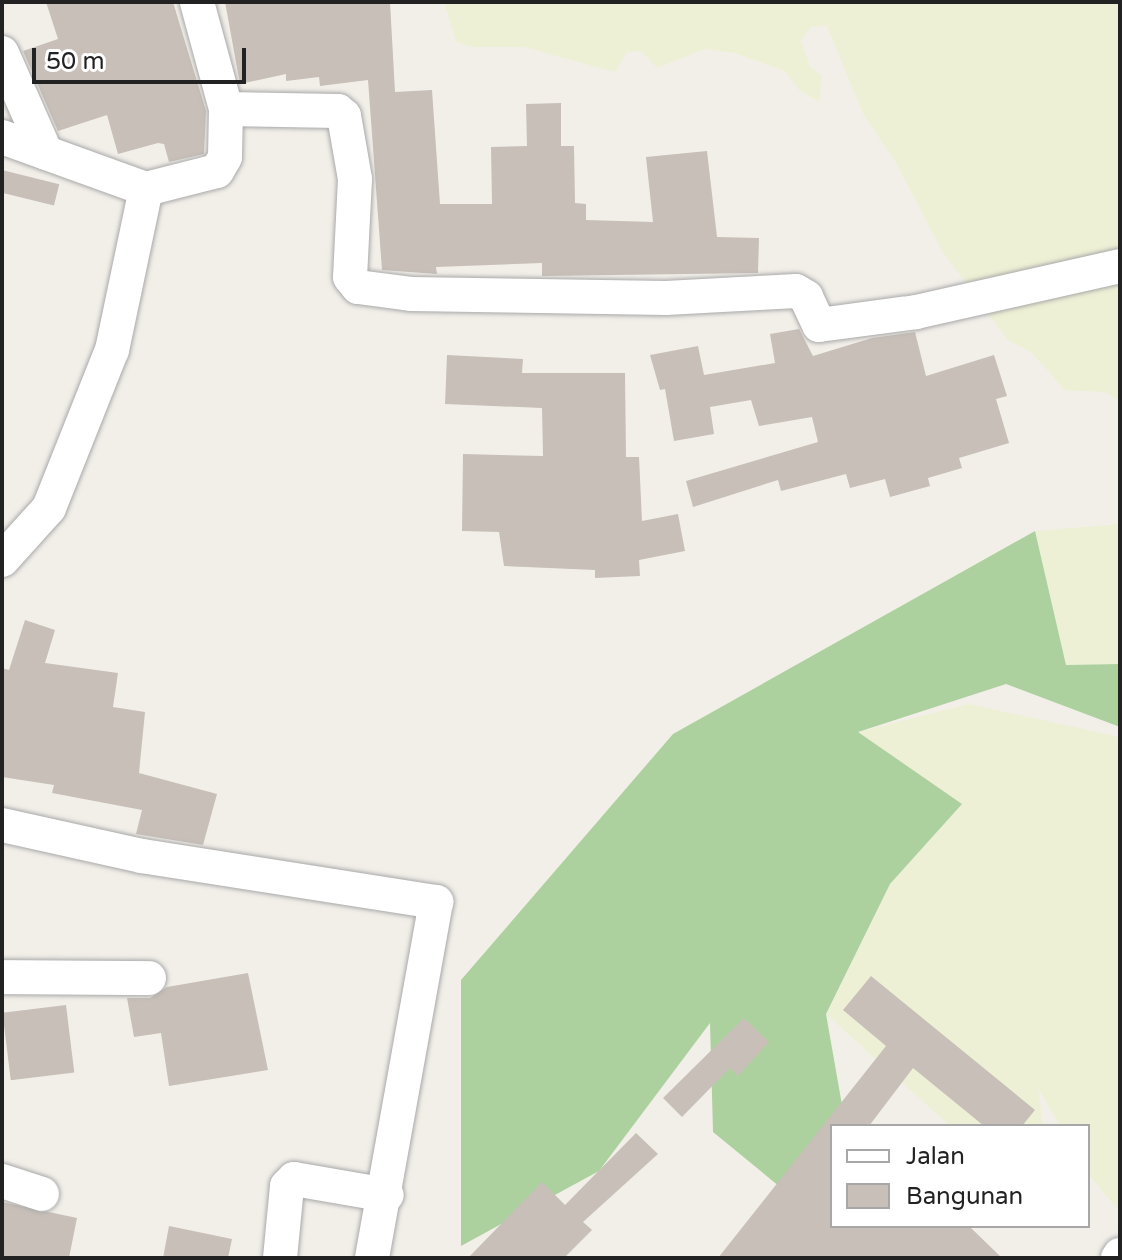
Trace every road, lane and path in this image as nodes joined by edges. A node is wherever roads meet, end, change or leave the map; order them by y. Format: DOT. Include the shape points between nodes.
graph roads {
  1 [pos="197,2"];
  2 [pos="2,53"];
  3 [pos="226,109"];
  4 [pos="2,137"];
  5 [pos="46,153"];
  6 [pos="146,189"];
  7 [pos="1120,266"];
  8 [pos="2,560"];
  9 [pos="2,825"];
  10 [pos="2,977"];
  11 [pos="149,978"];
  12 [pos="2,1181"];
  13 [pos="42,1194"];
  14 [pos="387,1195"];
  15 [pos="280,1258"];
  16 [pos="372,1258"];
  1 -- 3 [label="street"];
  2 -- 5 [label="street"];
  3 -- 6 [label="street" via="228,134 217,171"];
  3 -- 7 [label="street" via="338,111 344,116 355,179 350,277 358,287 411,294 666,298 796,291 806,297 819,325 916,312"];
  4 -- 5 [label="street"];
  5 -- 6 [label="street"];
  6 -- 8 [label="street" via="112,350 49,508"];
  9 -- 14 [label="street" via="142,856 436,902"];
  10 -- 11 [label="street"];
  12 -- 13 [label="street"];
  14 -- 15 [label="street" via="294,1179 287,1186"];
  14 -- 16 [label="street"];
}
